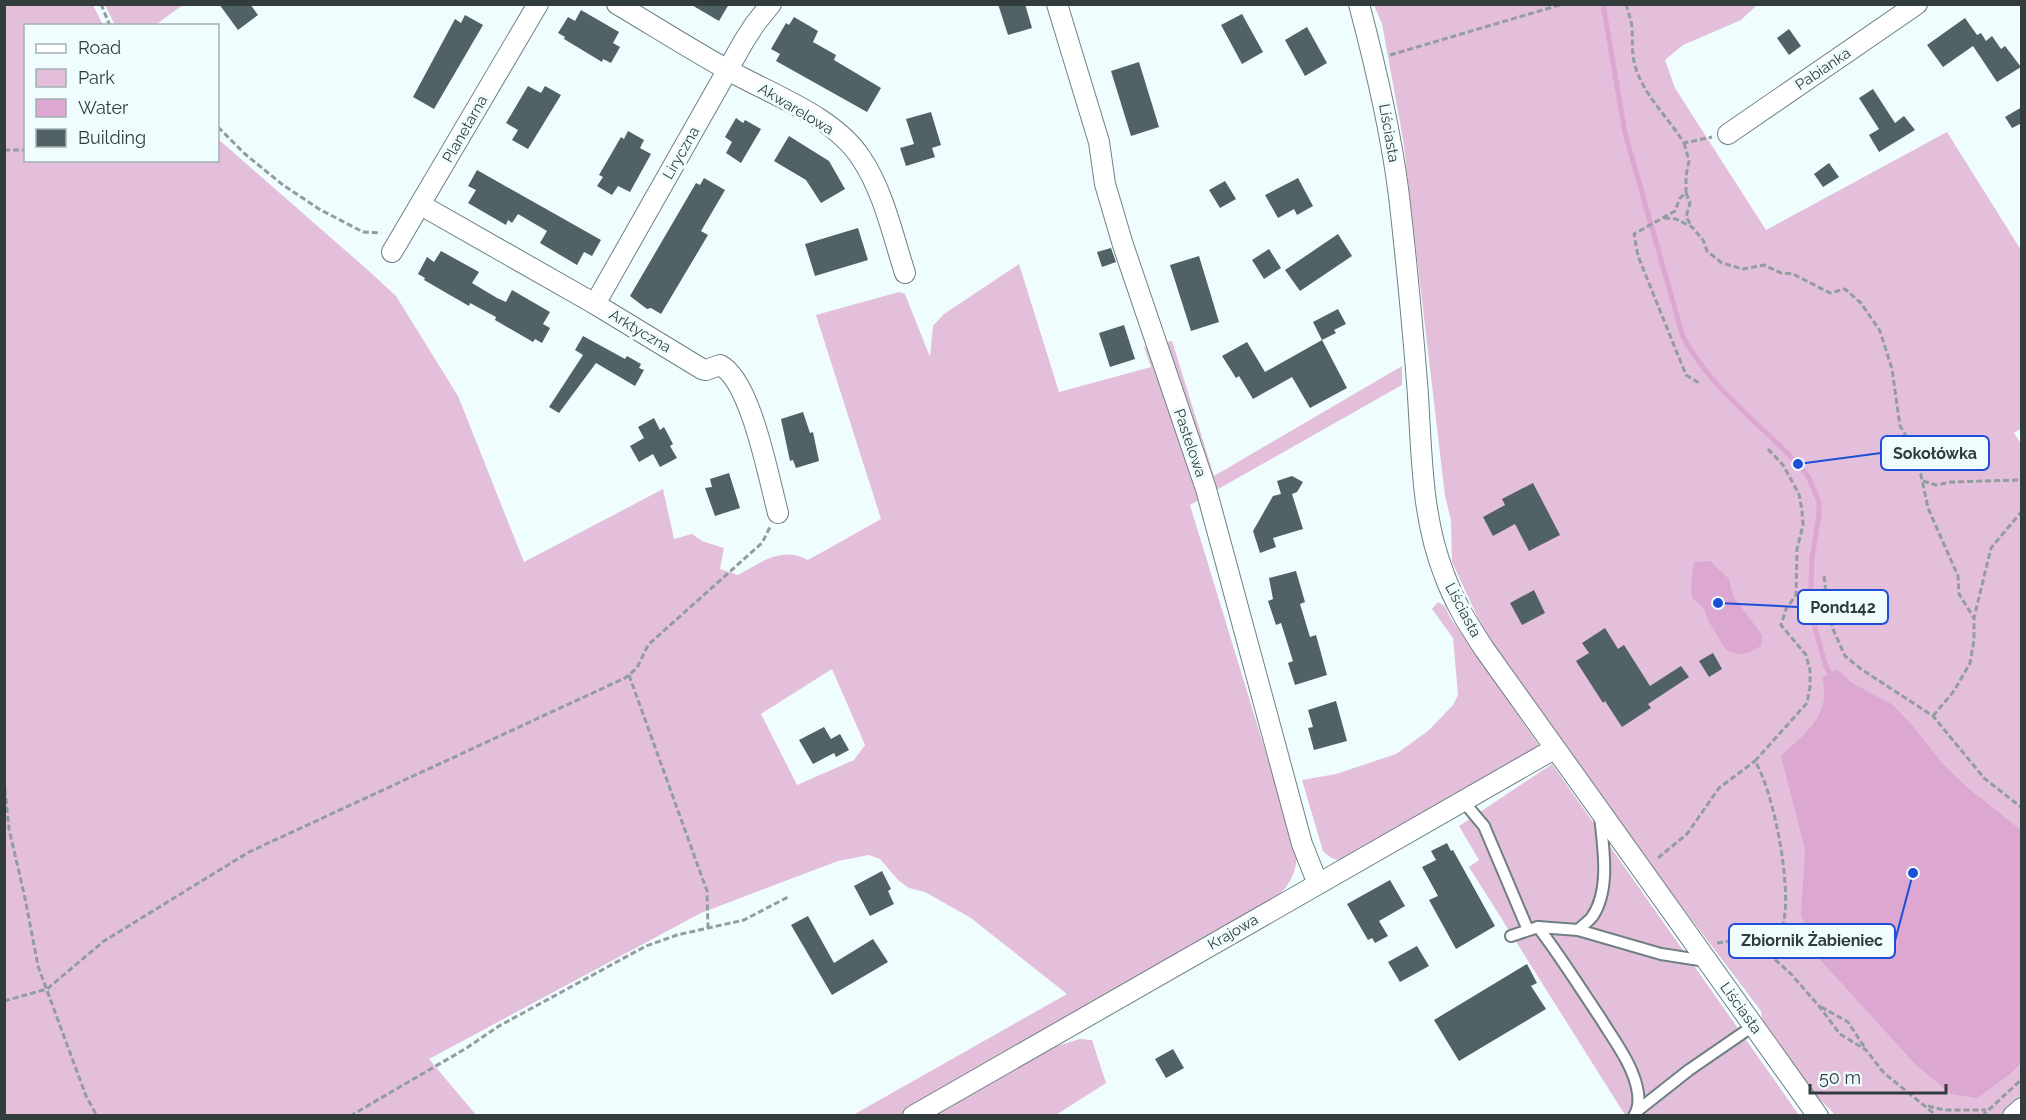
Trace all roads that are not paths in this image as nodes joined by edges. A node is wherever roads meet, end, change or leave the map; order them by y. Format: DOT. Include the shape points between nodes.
graph roads {
  1 [pos="538,4"];
  2 [pos="617,4"];
  3 [pos="771,4"];
  4 [pos="1057,4"];
  5 [pos="1359,4"];
  6 [pos="1917,4"];
  7 [pos="728,70"];
  8 [pos="1728,134"];
  9 [pos="421,205"];
  10 [pos="392,252"];
  11 [pos="905,273"];
  12 [pos="595,304"];
  13 [pos="778,513"];
  14 [pos="1554,749"];
  15 [pos="1463,801"];
  16 [pos="1599,812"];
  17 [pos="1318,884"];
  18 [pos="1533,929"];
  19 [pos="1578,930"];
  20 [pos="1511,936"];
  21 [pos="1701,954"];
  22 [pos="1753,1026"];
  23 [pos="2022,1108"];
  24 [pos="1636,1113"];
  25 [pos="913,1116"];
  26 [pos="1818,1116"];
  27 [pos="2013,1116"];
  1 -- 9 [label="street, Planetarna"];
  2 -- 7 [label="street, Akwarelowa"];
  3 -- 7 [label="street, Liryczna"];
  4 -- 17 [label="street, Pastelowa" via="1099,142 1105,184 1123,245 1206,489 1302,844"];
  5 -- 14 [label="street, Liściasta" via="1389,126 1399,196 1424,499 1435,548 1461,612"];
  6 -- 8 [label="street, Pabianka"];
  7 -- 11 [label="street, Akwarelowa" via="816,117 860,156 874,181"];
  7 -- 12 [label="street, Liryczna"];
  9 -- 10 [label="street, Planetarna"];
  9 -- 12 [label="street, Arktyczna"];
  12 -- 13 [label="street, Arktyczna" via="702,369 720,364 727,368 752,415"];
  14 -- 15 [label="street, Krajowa"];
  14 -- 16 [label="street, Liściasta"];
  15 -- 17 [label="street, Krajowa"];
  15 -- 18 [label="lane" via="1484,826"];
  16 -- 19 [label="lane" via="1604,878 1592,917"];
  16 -- 21 [label="street, Liściasta"];
  17 -- 25 [label="street, Krajowa"];
  18 -- 19 [label="lane"];
  18 -- 20 [label="lane"];
  18 -- 24 [label="lane" via="1560,956 1624,1056 1638,1095"];
  19 -- 21 [label="lane" via="1661,954"];
  21 -- 22 [label="street, Liściasta"];
  22 -- 24 [label="lane"];
  22 -- 26 [label="street, Liściasta"];
  23 -- 27 [label="street"];
}
